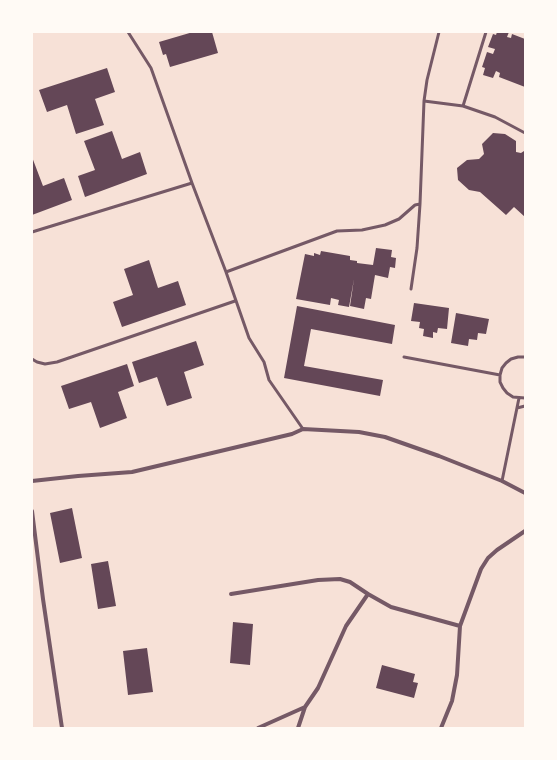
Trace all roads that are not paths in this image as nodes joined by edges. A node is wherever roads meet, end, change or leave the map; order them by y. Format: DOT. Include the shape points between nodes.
graph roads {
  1 [pos="128,32"];
  2 [pos="439,32"];
  3 [pos="486,32"];
  4 [pos="424,101"];
  5 [pos="463,106"];
  6 [pos="525,133"];
  7 [pos="192,183"];
  8 [pos="420,204"];
  9 [pos="32,232"];
  10 [pos="226,272"];
  11 [pos="411,289"];
  12 [pos="235,301"];
  13 [pos="404,357"];
  14 [pos="525,357"];
  15 [pos="32,359"];
  16 [pos="500,375"];
  17 [pos="519,398"];
  18 [pos="525,398"];
  19 [pos="525,406"];
  20 [pos="518,408"];
  21 [pos="303,429"];
  22 [pos="32,481"];
  23 [pos="502,481"];
  24 [pos="525,493"];
  25 [pos="32,511"];
  26 [pos="525,531"];
  27 [pos="231,594"];
  28 [pos="368,594"];
  29 [pos="460,626"];
  30 [pos="305,707"];
  31 [pos="62,728"];
  32 [pos="258,728"];
  33 [pos="298,728"];
  34 [pos="441,728"];
  1 -- 7 [label="lane" via="151,68"];
  2 -- 4 [label="lane"];
  3 -- 5 [label="lane"];
  4 -- 5 [label="lane"];
  4 -- 8 [label="lane"];
  5 -- 6 [label="lane" via="495,117"];
  7 -- 9 [label="lane"];
  7 -- 10 [label="lane"];
  8 -- 10 [label="lane" via="415,205 399,220 386,225 362,230 337,231"];
  8 -- 11 [label="lane"];
  10 -- 12 [label="lane"];
  12 -- 15 [label="lane" via="57,362 45,364"];
  12 -- 21 [label="lane" via="249,338 264,362 269,380"];
  13 -- 16 [label="lane"];
  14 -- 16 [label="lane" via="511,359 502,368"];
  16 -- 17 [label="lane" via="502,388 513,397"];
  17 -- 18 [label="lane"];
  17 -- 20 [label="lane"];
  19 -- 20 [label="lane"];
  20 -- 23 [label="lane"];
  21 -- 22 [label="street" via="292,434 132,472"];
  21 -- 23 [label="street" via="385,436"];
  23 -- 24 [label="street"];
  25 -- 31 [label="street"];
  26 -- 29 [label="street" via="488,558 481,569"];
  27 -- 28 [label="street" via="318,580 340,579 350,582"];
  28 -- 29 [label="street" via="391,607"];
  28 -- 30 [label="street" via="346,626 318,688"];
  29 -- 34 [label="street" via="457,675 452,701"];
  30 -- 32 [label="street"];
  30 -- 33 [label="street"];
}
